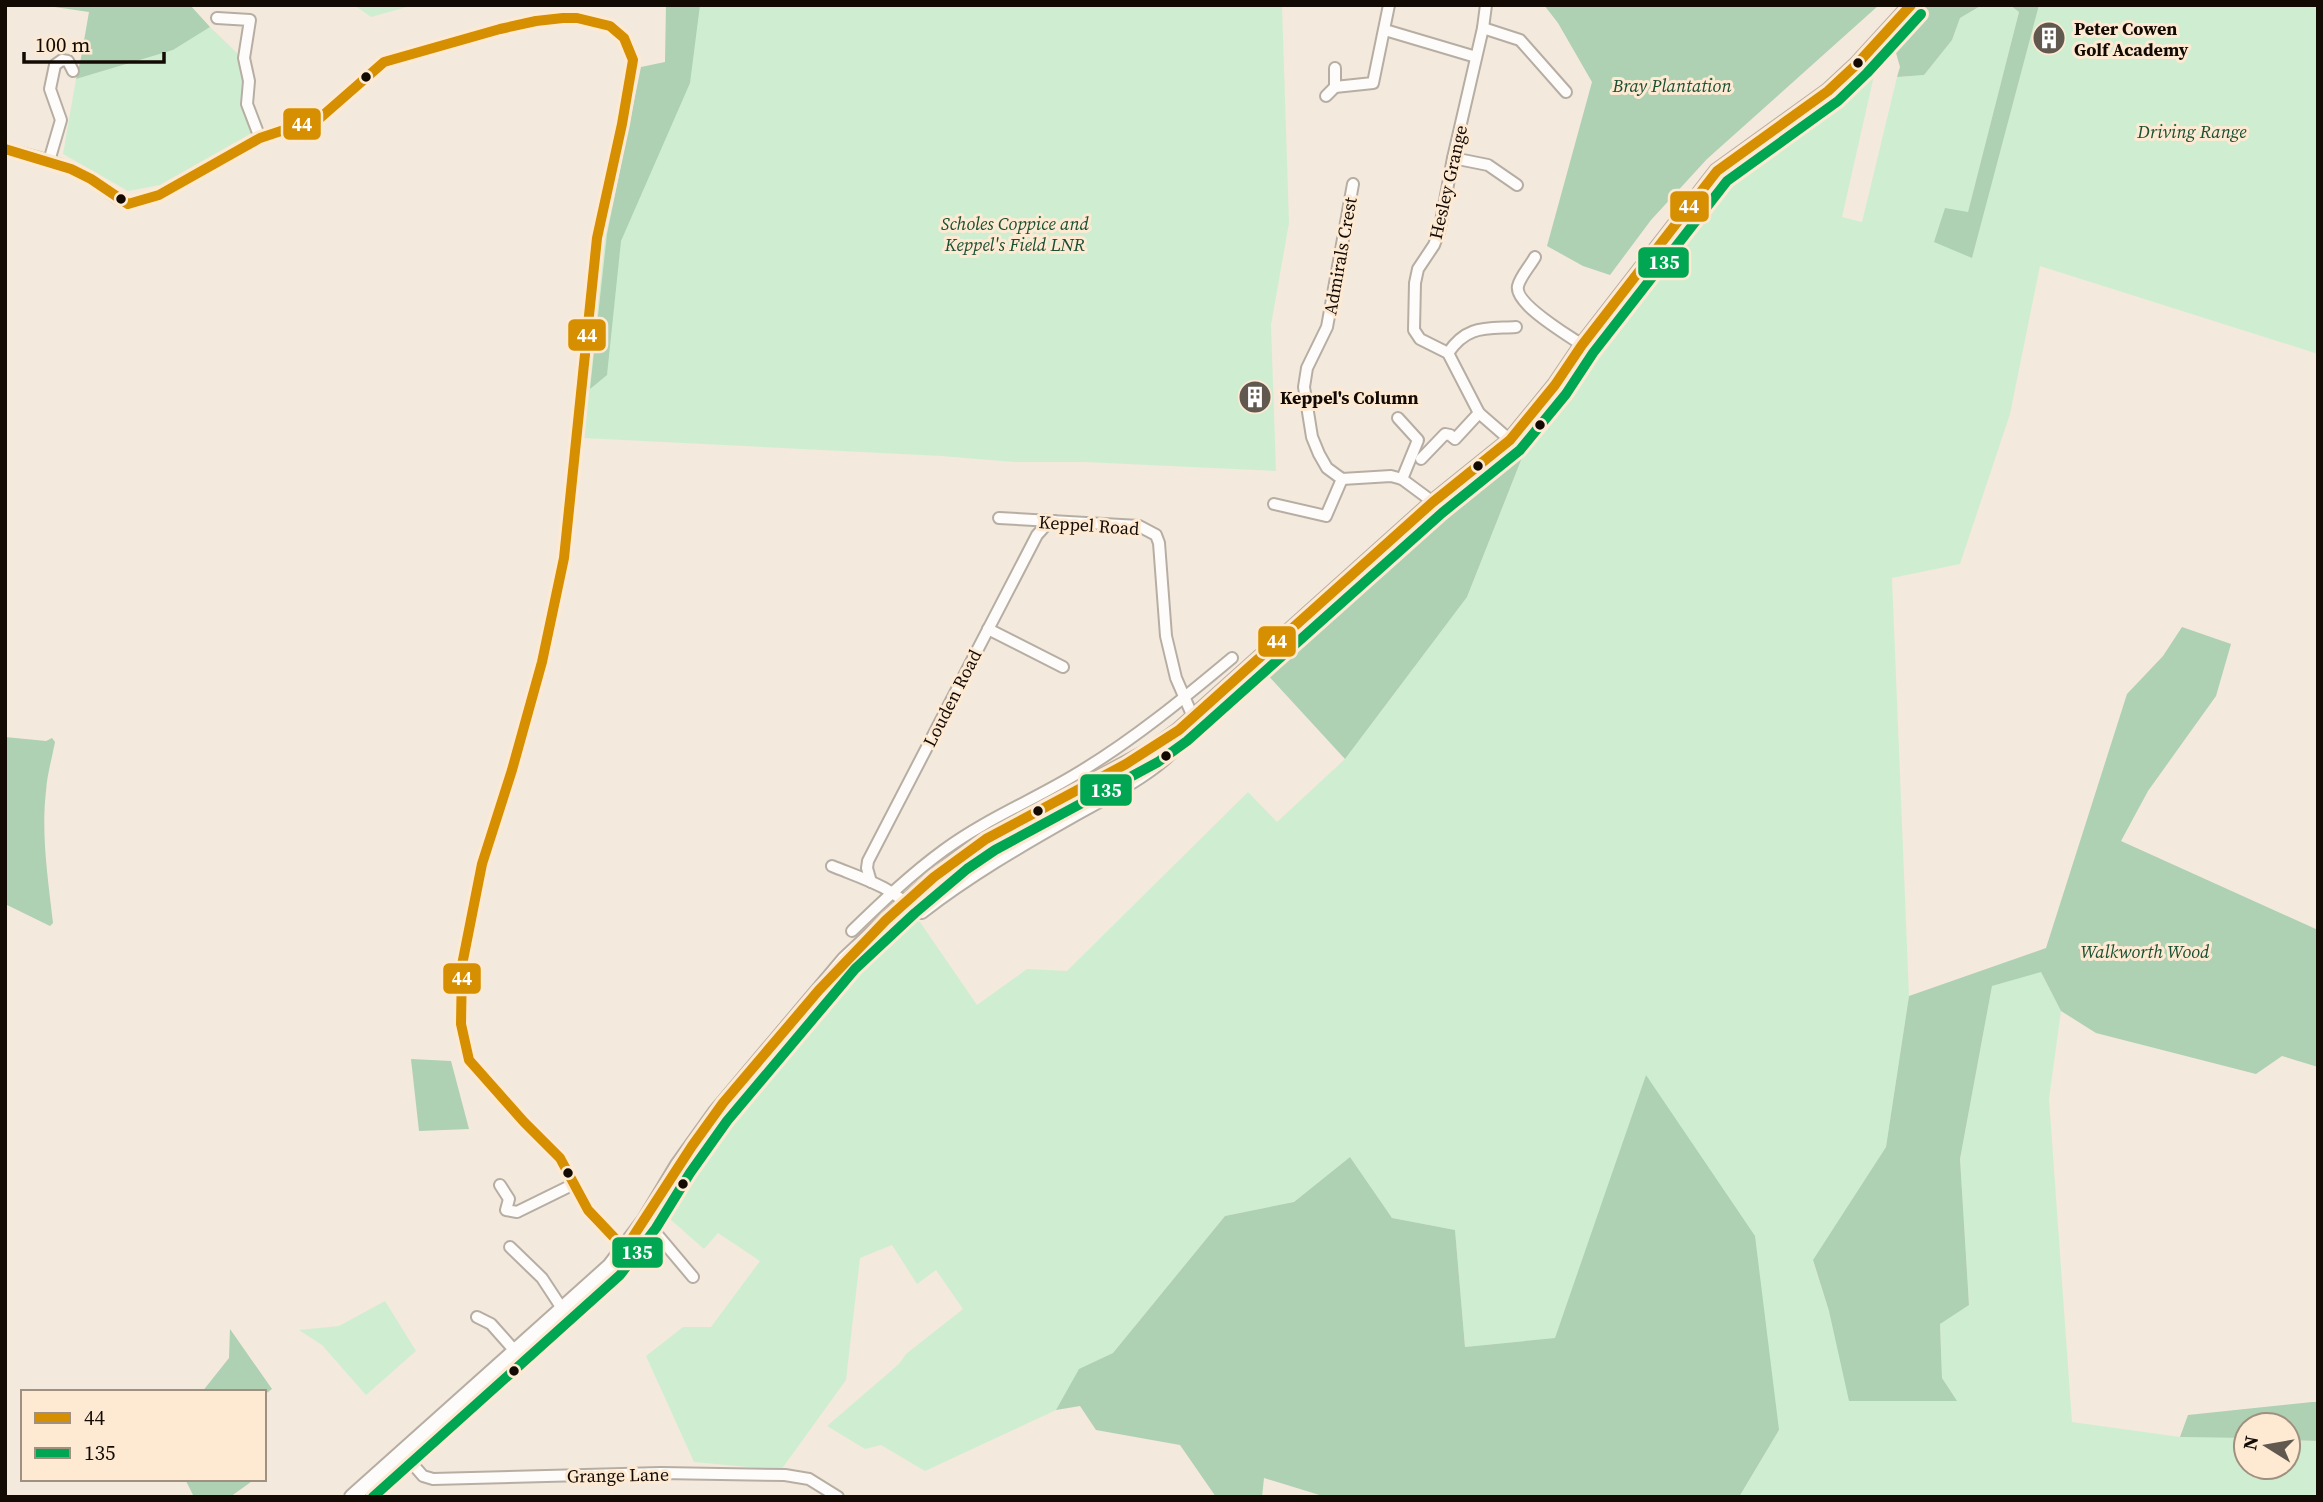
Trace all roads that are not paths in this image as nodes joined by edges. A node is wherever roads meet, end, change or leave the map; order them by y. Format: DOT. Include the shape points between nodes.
graph roads {
  1 [pos="1389,5"];
  2 [pos="1486,5"];
  3 [pos="1911,5"];
  4 [pos="216,18"];
  5 [pos="1483,28"];
  6 [pos="1385,30"];
  7 [pos="1476,57"];
  8 [pos="1335,68"];
  9 [pos="73,71"];
  10 [pos="1335,87"];
  11 [pos="1566,92"];
  12 [pos="1326,96"];
  13 [pos="260,138"];
  14 [pos="5,149"];
  15 [pos="1453,158"];
  16 [pos="50,161"];
  17 [pos="1353,184"];
  18 [pos="1517,185"];
  19 [pos="1535,257"];
  20 [pos="1516,327"];
  21 [pos="1582,345"];
  22 [pos="1448,353"];
  23 [pos="1479,413"];
  24 [pos="1398,418"];
  25 [pos="1510,440"];
  26 [pos="1421,459"];
  27 [pos="1342,479"];
  28 [pos="1402,479"];
  29 [pos="1433,502"];
  30 [pos="1274,504"];
  31 [pos="999,518"];
  32 [pos="1054,522"];
  33 [pos="988,629"];
  34 [pos="1232,658"];
  35 [pos="1063,667"];
  36 [pos="1185,698"];
  37 [pos="1193,717"];
  38 [pos="1179,730"];
  39 [pos="831,866"];
  40 [pos="871,882"];
  41 [pos="893,892"];
  42 [pos="906,902"];
  43 [pos="852,931"];
  44 [pos="574,1184"];
  45 [pos="500,1185"];
  46 [pos="645,1220"];
  47 [pos="510,1247"];
  48 [pos="625,1249"];
  49 [pos="693,1277"];
  50 [pos="562,1310"];
  51 [pos="477,1317"];
  52 [pos="515,1351"];
  53 [pos="403,1453"];
  54 [pos="352,1497"];
  55 [pos="838,1497"];
  1 -- 6 [label="street"];
  2 -- 5 [label="street, Hesley Grange"];
  3 -- 21 [label="main road" via="1828,91 1717,171"];
  4 -- 13 [label="street" via="250,20 244,58 247,104"];
  5 -- 7 [label="street, Hesley Grange"];
  5 -- 11 [label="street" via="1520,40"];
  6 -- 7 [label="street"];
  6 -- 10 [label="street" via="1379,85"];
  7 -- 15 [label="street, Hesley Grange"];
  8 -- 10 [label="street"];
  9 -- 16 [label="street" via="68,61 55,65 50,89 61,120"];
  10 -- 12 [label="street"];
  13 -- 16 [label="street" via="159,195 128,204 90,179"];
  13 -- 44 [label="street" via="326,114 384,62 536,21 577,18 610,26 624,38 633,60 597,238 564,558 542,662 482,864 462,965 461,1024 469,1060 560,1158"];
  14 -- 16 [label="street"];
  15 -- 18 [label="street" via="1488,165"];
  15 -- 22 [label="street, Hesley Grange" via="1439,232 1418,269 1414,307 1416,335"];
  17 -- 27 [label="street, Admirals Crest" via="1327,327 1307,368 1304,387 1319,454 1327,468"];
  19 -- 21 [label="street" via="1518,286 1518,295"];
  20 -- 22 [label="street" via="1471,331 1457,339"];
  21 -- 25 [label="main road"];
  22 -- 23 [label="street"];
  23 -- 25 [label="street"];
  23 -- 26 [label="street" via="1455,439 1445,434"];
  24 -- 28 [label="street" via="1418,440"];
  25 -- 29 [label="main road"];
  27 -- 28 [label="street" via="1378,475"];
  27 -- 30 [label="street" via="1326,516"];
  28 -- 29 [label="street"];
  29 -- 37 [label="main road"];
  31 -- 32 [label="street, Keppel Road"];
  32 -- 33 [label="street, Louden Road" via="1037,535"];
  32 -- 36 [label="street, Keppel Road" via="1127,525 1156,535 1166,636"];
  33 -- 35 [label="street"];
  33 -- 40 [label="street, Louden Road" via="868,861"];
  34 -- 36 [label="street"];
  36 -- 37 [label="street, Keppel Road"];
  36 -- 41 [label="street" via="1077,774 977,827"];
  37 -- 38 [label="main road"];
  38 -- 42 [label="main road" via="1142,755 988,838"];
  38 -- 42 [label="street" via="1181,743 1174,752 1140,777 987,866 922,913 914,912"];
  39 -- 40 [label="street"];
  40 -- 41 [label="street"];
  41 -- 42 [label="street"];
  41 -- 43 [label="street"];
  42 -- 46 [label="main road" via="845,959 716,1111"];
  44 -- 45 [label="street" via="517,1212 506,1210 509,1199"];
  44 -- 48 [label="street" via="588,1210"];
  46 -- 48 [label="main road"];
  46 -- 49 [label="street"];
  47 -- 50 [label="street" via="542,1278"];
  48 -- 50 [label="main road"];
  50 -- 52 [label="main road"];
  51 -- 52 [label="street" via="491,1324"];
  52 -- 53 [label="main road"];
  53 -- 54 [label="main road"];
  53 -- 55 [label="street, Grange Lane" via="423,1476 433,1479 785,1475 809,1479"];
}
